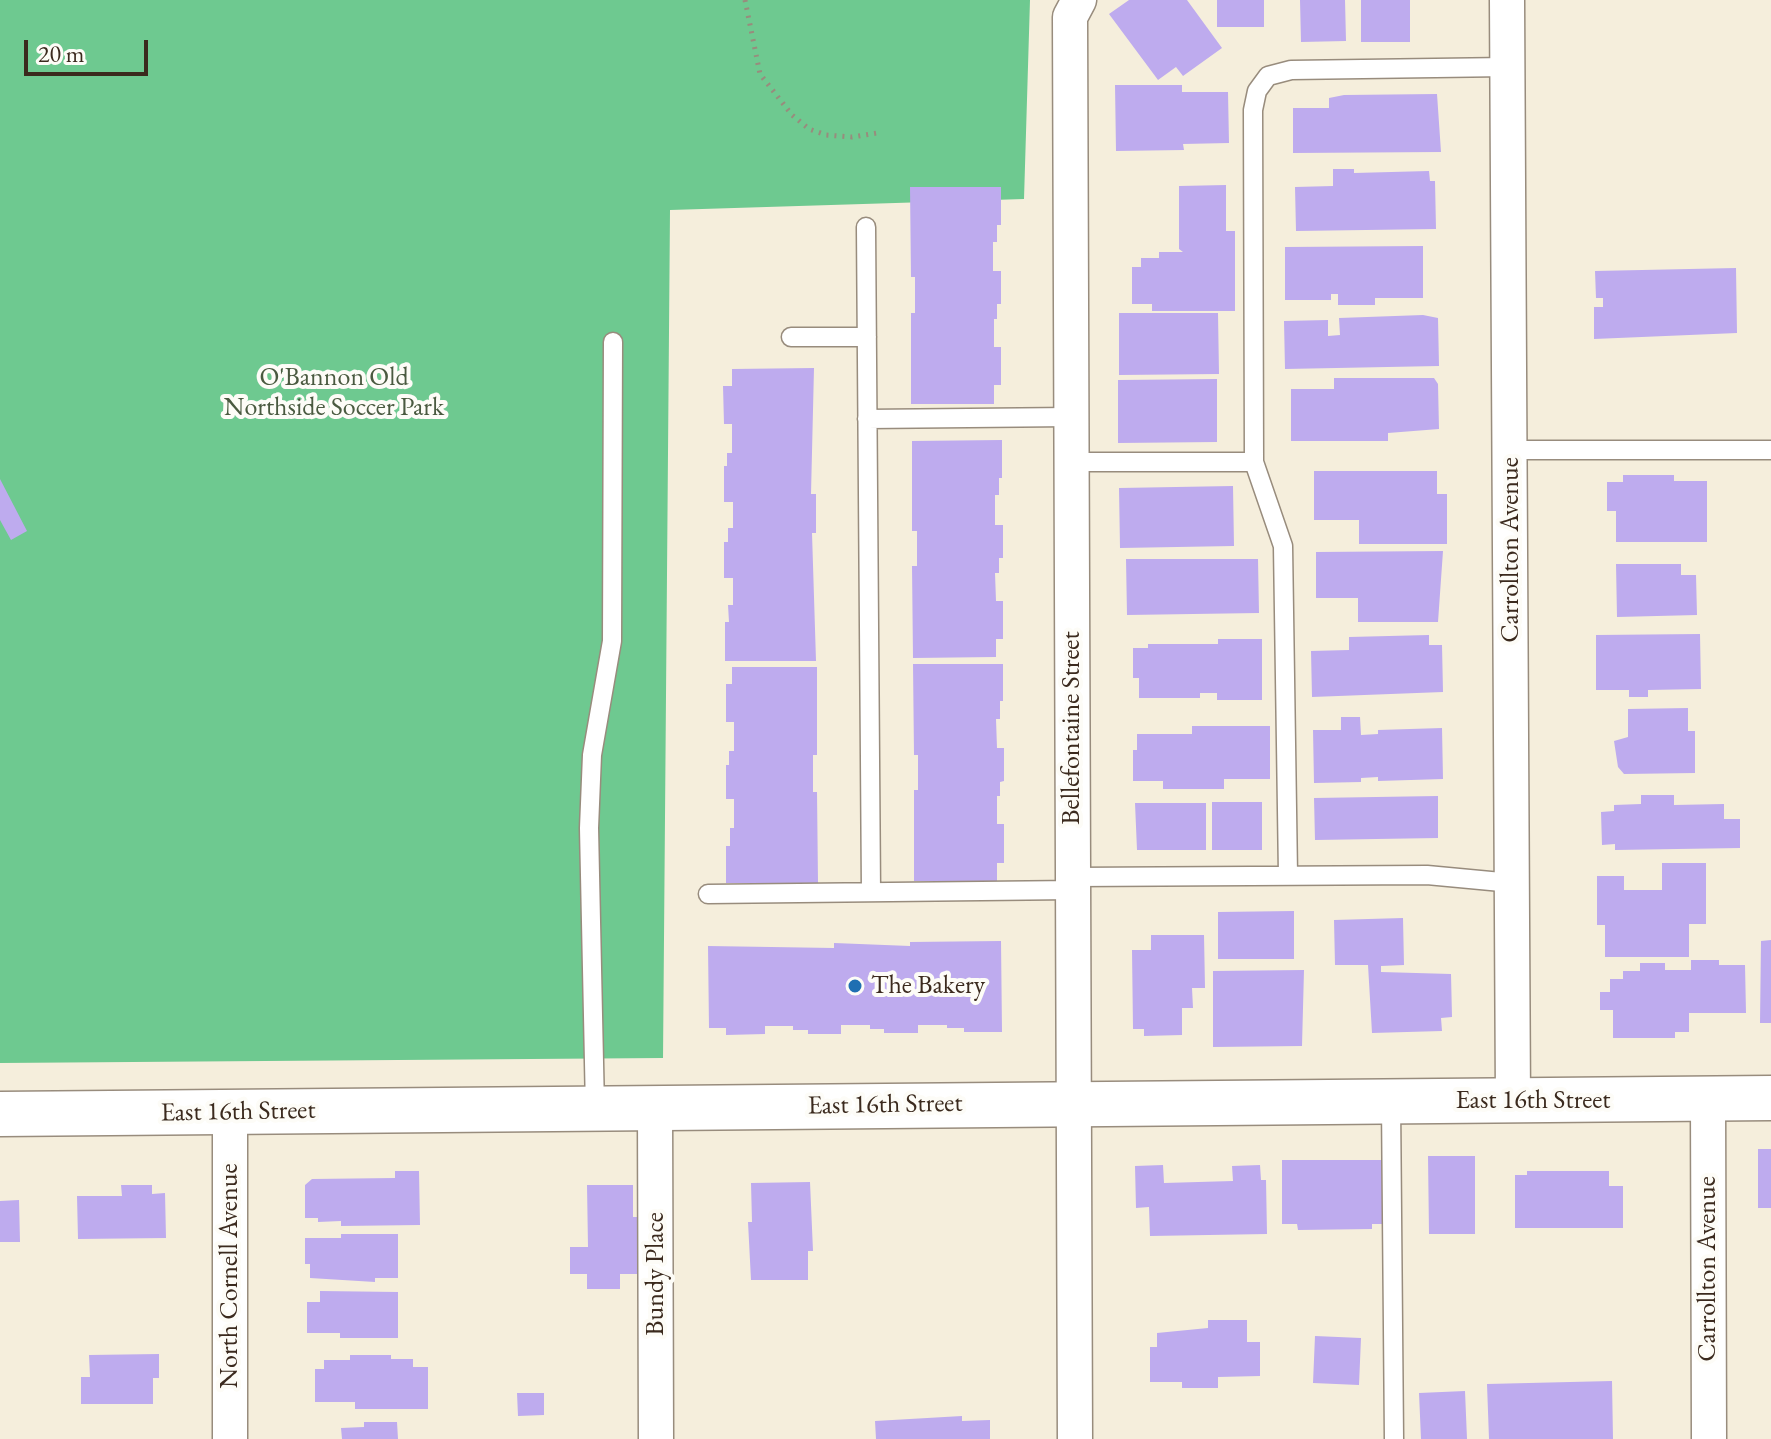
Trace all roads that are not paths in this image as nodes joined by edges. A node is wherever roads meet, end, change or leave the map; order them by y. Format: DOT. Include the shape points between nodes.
graph roads {
  1 [pos="1507,0"];
  2 [pos="1075,8"];
  3 [pos="1507,67"];
  4 [pos="866,227"];
  5 [pos="791,337"];
  6 [pos="867,337"];
  7 [pos="613,342"];
  8 [pos="1071,417"];
  9 [pos="867,419"];
  10 [pos="1510,450"];
  11 [pos="1771,450"];
  12 [pos="1071,462"];
  13 [pos="1254,462"];
  14 [pos="1288,875"];
  15 [pos="1512,883"];
  16 [pos="1073,884"];
  17 [pos="871,892"];
  18 [pos="708,894"];
  19 [pos="1771,1098"];
  20 [pos="1708,1099"];
  21 [pos="1513,1101"];
  22 [pos="1391,1102"];
  23 [pos="1074,1103"];
  24 [pos="655,1108"];
  25 [pos="595,1109"];
  26 [pos="230,1112"];
  27 [pos="0,1114"];
  28 [pos="230,1439"];
  29 [pos="656,1439"];
  30 [pos="1075,1439"];
  31 [pos="1394,1439"];
  32 [pos="1709,1439"];
  1 -- 3 [label="street, Carrollton Avenue"];
  2 -- 8 [label="street, Bellefontaine Street"];
  3 -- 10 [label="street, Carrollton Avenue"];
  3 -- 13 [label="lane" via="1291,70 1268,76 1257,91"];
  4 -- 6 [label="lane"];
  5 -- 6 [label="lane"];
  6 -- 9 [label="lane"];
  7 -- 25 [label="lane" via="612,641 592,755 589,828"];
  8 -- 9 [label="lane"];
  8 -- 12 [label="street, Bellefontaine Street"];
  9 -- 17 [label="lane"];
  10 -- 11 [label="lane"];
  10 -- 15 [label="street, Carrollton Avenue"];
  12 -- 13 [label="lane"];
  12 -- 16 [label="street, Bellefontaine Street"];
  13 -- 14 [label="lane" via="1283,546"];
  14 -- 15 [label="lane" via="1427,875"];
  14 -- 16 [label="lane"];
  15 -- 21 [label="street, Carrollton Avenue"];
  16 -- 17 [label="lane"];
  16 -- 23 [label="street, Bellefontaine Street"];
  17 -- 18 [label="lane"];
  19 -- 20 [label="main road, East 16th Street"];
  20 -- 21 [label="main road, East 16th Street"];
  20 -- 32 [label="street, Carrollton Avenue"];
  21 -- 22 [label="main road, East 16th Street"];
  22 -- 23 [label="main road, East 16th Street"];
  22 -- 31 [label="lane"];
  23 -- 24 [label="main road, East 16th Street"];
  23 -- 30 [label="street, Bellefontaine Street"];
  24 -- 25 [label="main road, East 16th Street"];
  24 -- 29 [label="street, Bundy Place"];
  25 -- 26 [label="main road, East 16th Street"];
  26 -- 27 [label="main road, East 16th Street"];
  26 -- 28 [label="street, North Cornell Avenue"];
}
